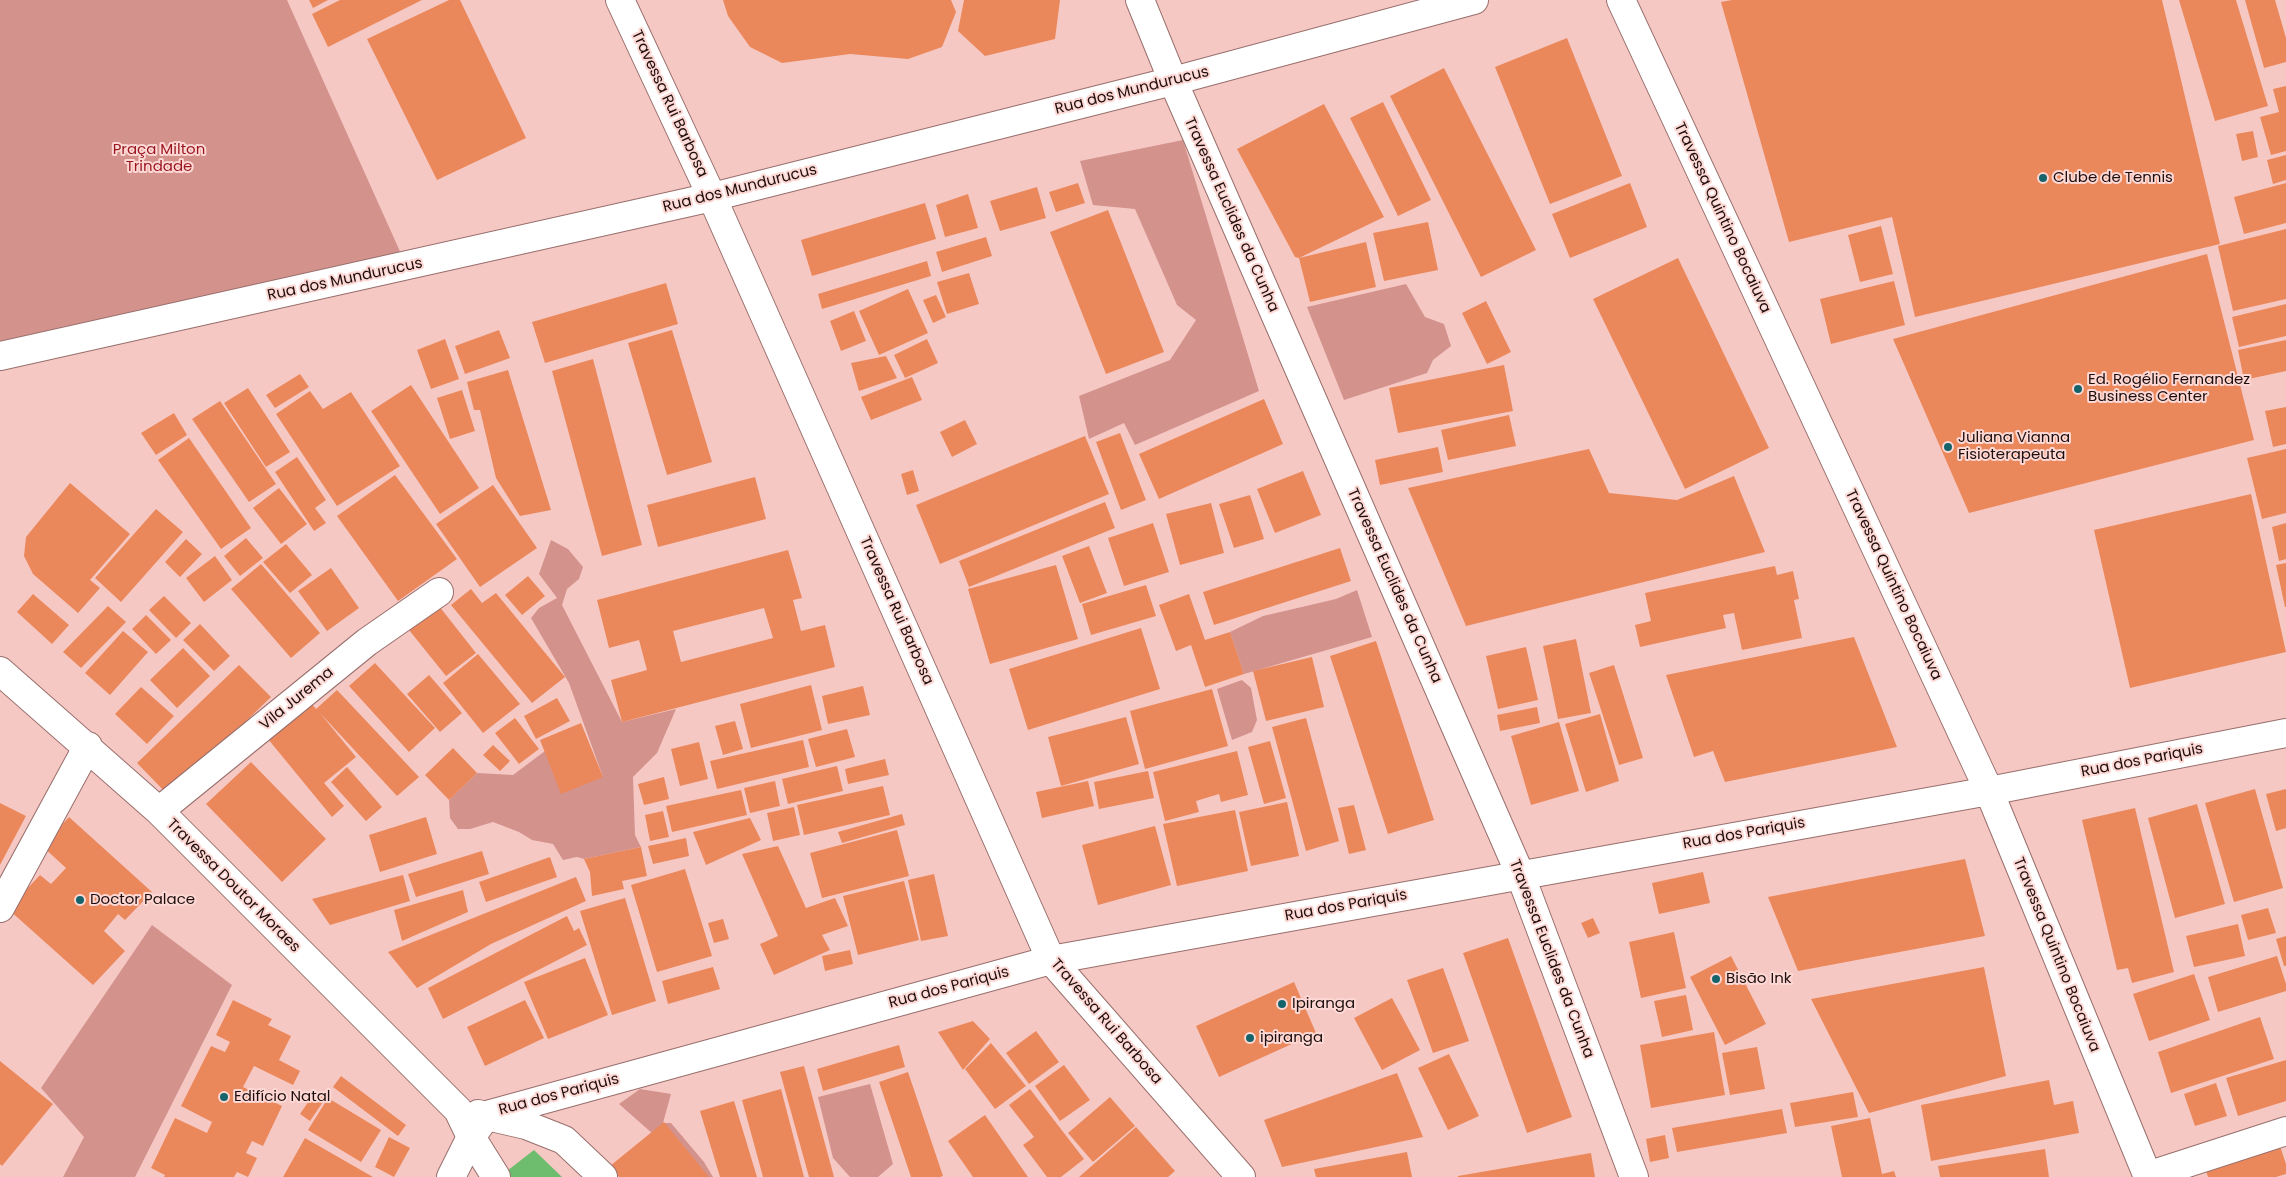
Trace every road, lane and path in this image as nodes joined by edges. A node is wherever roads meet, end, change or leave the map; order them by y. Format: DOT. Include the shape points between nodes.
graph roads {
  1 [pos="620,0"];
  2 [pos="1140,0"];
  3 [pos="1474,0"];
  4 [pos="1621,0"];
  5 [pos="1173,81"];
  6 [pos="712,197"];
  7 [pos="0,356"];
  8 [pos="439,592"];
  9 [pos="0,671"];
  10 [pos="2286,732"];
  11 [pos="88,746"];
  12 [pos="1989,791"];
  13 [pos="159,811"];
  14 [pos="1520,874"];
  15 [pos="0,908"];
  16 [pos="1051,960"];
  17 [pos="458,1110"];
  18 [pos="487,1115"];
  19 [pos="2286,1131"];
  20 [pos="471,1137"];
  21 [pos="2148,1176"];
  22 [pos="451,1177"];
  23 [pos="496,1177"];
  24 [pos="603,1177"];
  25 [pos="1241,1177"];
  26 [pos="1634,1177"];
  1 -- 6 [label="street, Travessa Rui Barbosa"];
  2 -- 5 [label="street, Travessa Euclides da Cunha"];
  3 -- 5 [label="street, Rua dos Mundurucus"];
  4 -- 12 [label="street, Travessa Quintino Bocaiuva"];
  5 -- 6 [label="street, Rua dos Mundurucus"];
  5 -- 14 [label="street, Travessa Euclides da Cunha"];
  6 -- 7 [label="street, Rua dos Mundurucus"];
  6 -- 16 [label="street, Travessa Rui Barbosa"];
  8 -- 13 [label="street, Vila Jurema" via="367,642"];
  9 -- 11 [label="street, Travessa Doutor Moraes"];
  10 -- 12 [label="street, Rua dos Pariquis"];
  11 -- 13 [label="street, Travessa Doutor Moraes"];
  11 -- 15 [label="street"];
  12 -- 14 [label="street, Rua dos Pariquis"];
  12 -- 21 [label="street, Travessa Quintino Bocaiuva"];
  13 -- 17 [label="street, Travessa Doutor Moraes"];
  14 -- 16 [label="street, Rua dos Pariquis"];
  14 -- 26 [label="street, Travessa Euclides da Cunha"];
  16 -- 18 [label="street, Rua dos Pariquis"];
  16 -- 25 [label="street, Travessa Rui Barbosa"];
  17 -- 18 [label="street"];
  17 -- 20 [label="street, Travessa Doutor Moraes"];
  18 -- 20 [label="street, Rua dos Pariquis"];
  18 -- 24 [label="street" via="526,1125 564,1140"];
  19 -- 21 [label="street"];
  20 -- 22 [label="street, Rua dos Pariquis"];
  20 -- 23 [label="street, Travessa Doutor Moraes"];
}
